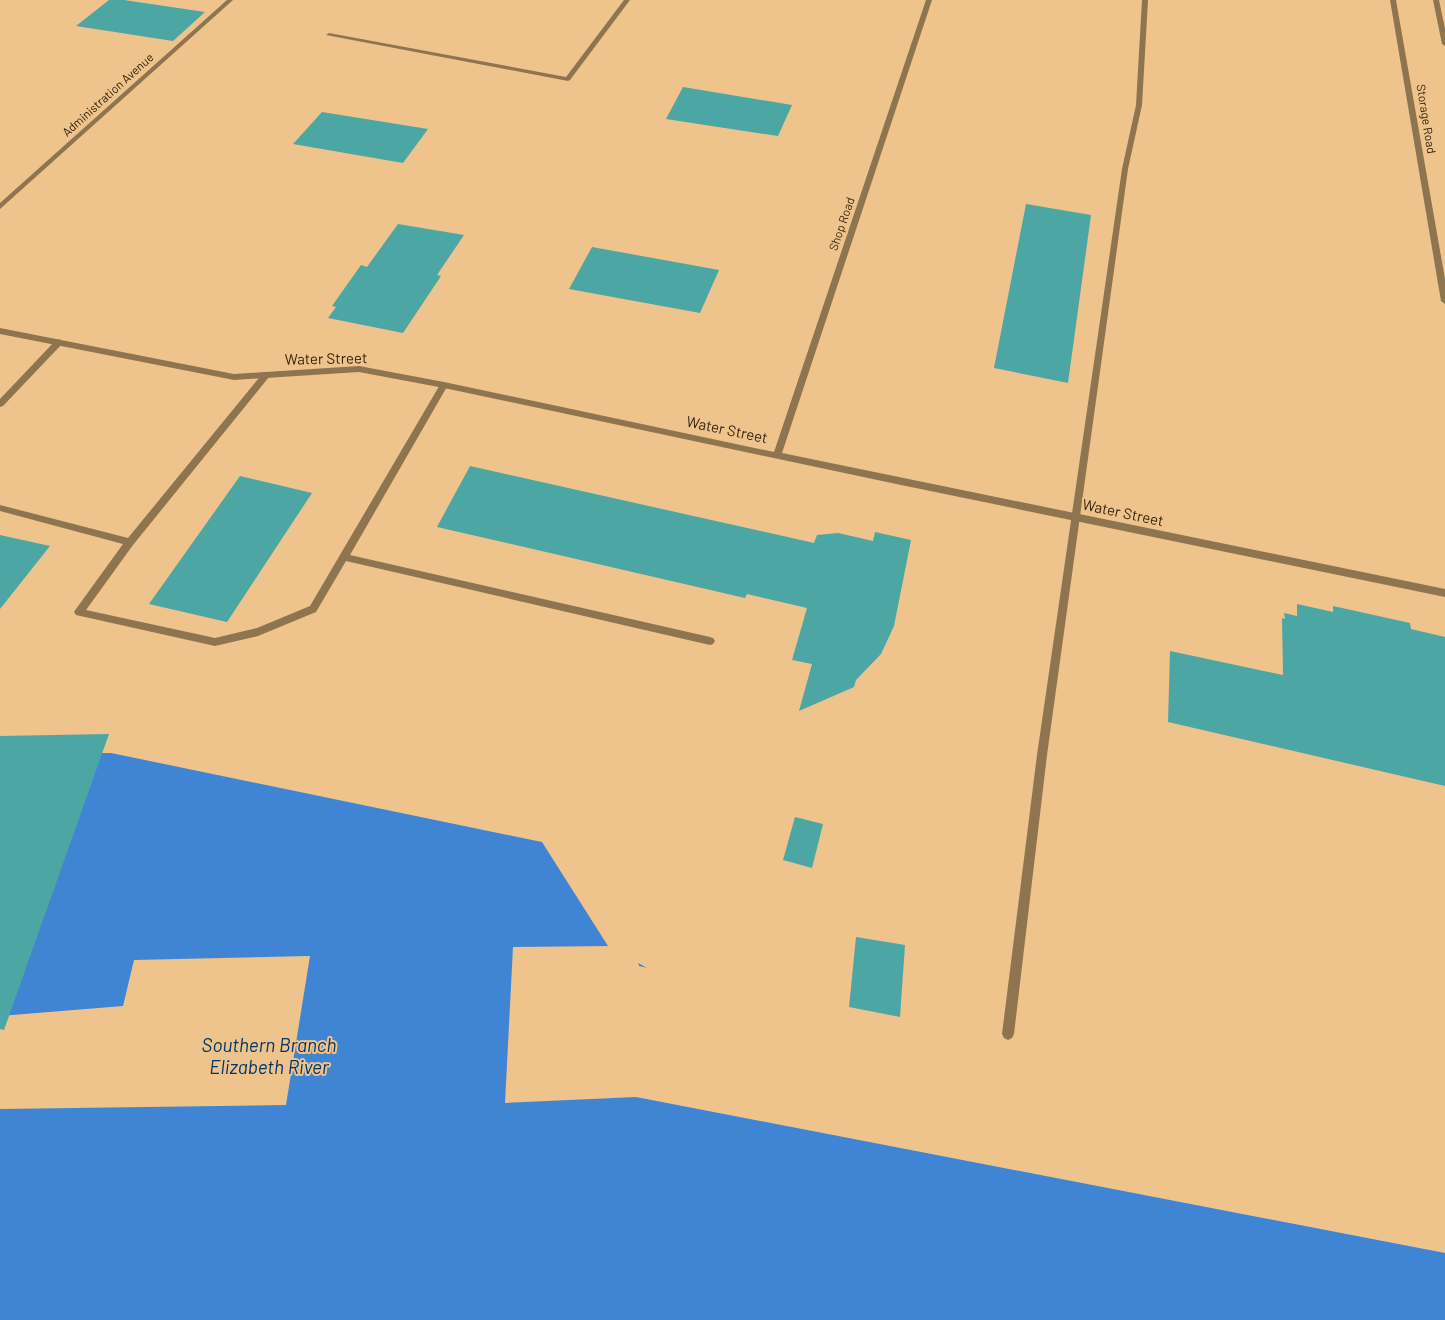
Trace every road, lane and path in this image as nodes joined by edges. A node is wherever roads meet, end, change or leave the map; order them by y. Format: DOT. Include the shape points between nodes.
graph roads {
  1 [pos="230,0"];
  2 [pos="627,0"];
  3 [pos="929,0"];
  4 [pos="1145,0"];
  5 [pos="1393,0"];
  6 [pos="1436,0"];
  7 [pos="329,34"];
  8 [pos="1445,44"];
  9 [pos="0,208"];
  10 [pos="1445,301"];
  11 [pos="0,330"];
  12 [pos="59,342"];
  13 [pos="266,375"];
  14 [pos="444,385"];
  15 [pos="0,404"];
  16 [pos="777,455"];
  17 [pos="0,508"];
  18 [pos="1077,518"];
  19 [pos="130,542"];
  20 [pos="343,557"];
  21 [pos="1445,593"];
  22 [pos="710,641"];
  23 [pos="1008,1034"];
  1 -- 9 [label="street, Administration Avenue"];
  2 -- 7 [label="street" via="568,79"];
  3 -- 16 [label="street, Shop Road"];
  4 -- 18 [label="street" via="1139,105 1125,169"];
  5 -- 10 [label="street, Storage Road"];
  6 -- 8 [label="street"];
  11 -- 12 [label="street, Water Street"];
  12 -- 13 [label="street, Water Street" via="234,376"];
  12 -- 15 [label="street"];
  13 -- 14 [label="street, Water Street" via="359,370"];
  13 -- 19 [label="street"];
  14 -- 16 [label="street, Water Street"];
  14 -- 20 [label="street"];
  16 -- 18 [label="street, Water Street"];
  17 -- 19 [label="street"];
  18 -- 21 [label="street, Water Street"];
  18 -- 23 [label="street" via="1042,756"];
  19 -- 20 [label="street" via="79,612 215,642 258,632 313,609"];
  20 -- 22 [label="street"];
}
